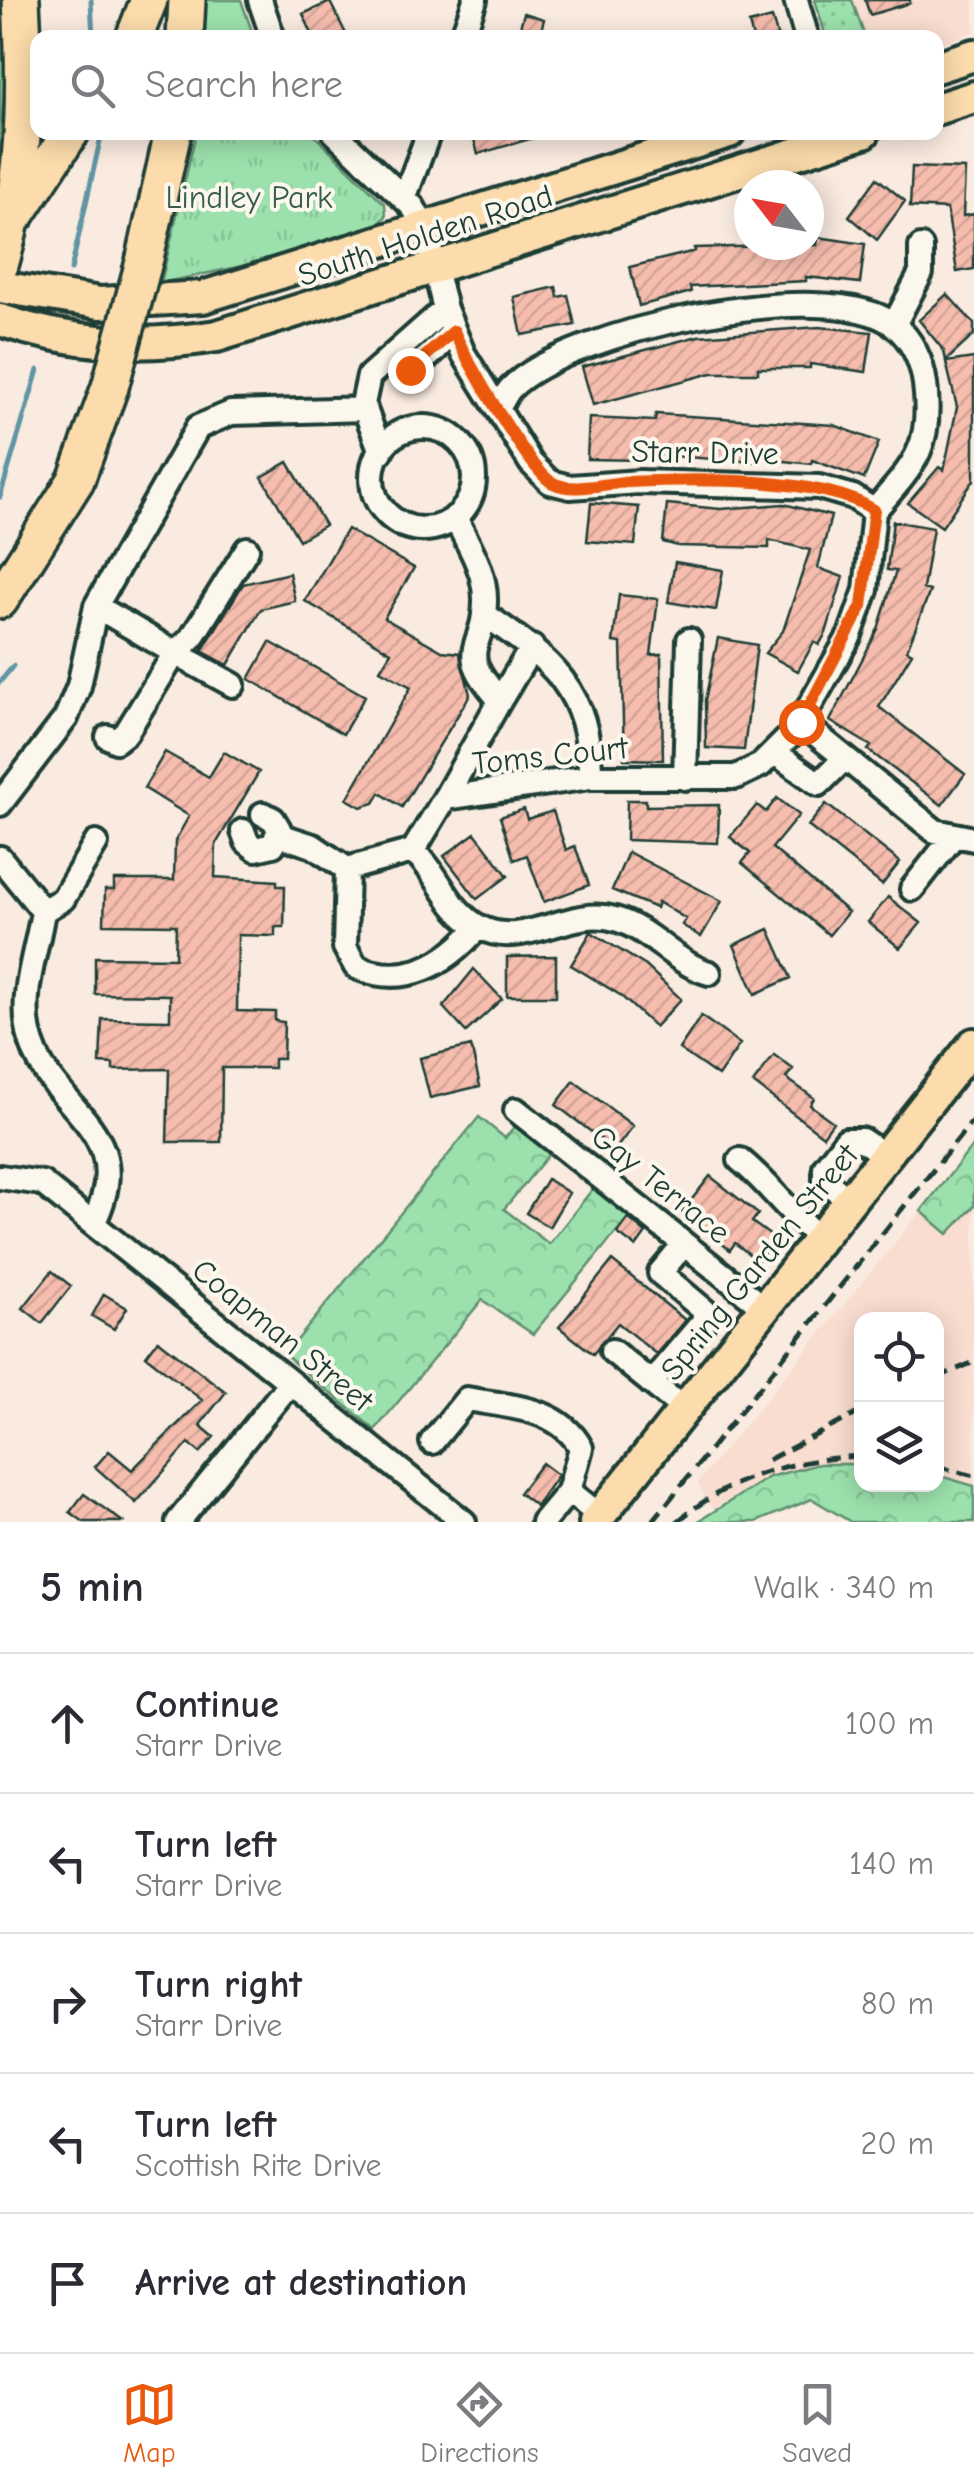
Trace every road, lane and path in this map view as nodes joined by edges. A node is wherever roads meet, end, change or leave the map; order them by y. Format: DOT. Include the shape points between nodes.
graph roads {
  1 [pos="21,0"];
  2 [pos="149,0"];
  3 [pos="186,0"];
  4 [pos="260,0"];
  5 [pos="475,0"];
  6 [pos="796,0"];
  7 [pos="137,30"];
  8 [pos="184,30"];
  9 [pos="270,30"];
  10 [pos="465,30"];
  11 [pos="805,30"];
  12 [pos="974,55"];
  13 [pos="944,64"];
  14 [pos="974,97"];
  15 [pos="944,107"];
  16 [pos="66,140"];
  17 [pos="171,140"];
  18 [pos="343,140"];
  19 [pos="426,140"];
  20 [pos="704,140"];
  21 [pos="839,140"];
  22 [pos="405,196"];
  23 [pos="14,218"];
  24 [pos="426,228"];
  25 [pos="921,247"];
  26 [pos="0,265"];
  27 [pos="436,268"];
  28 [pos="0,287"];
  29 [pos="0,320"];
  30 [pos="450,320"];
  31 [pos="894,325"];
  32 [pos="499,407"];
  33 [pos="366,409"];
  34 [pos="381,452"];
  35 [pos="874,510"];
  36 [pos="455,518"];
  37 [pos="247,549"];
  38 [pos="0,600"];
  39 [pos="96,606"];
  40 [pos="484,614"];
  41 [pos="689,640"];
  42 [pos="532,647"];
  43 [pos="176,654"];
  44 [pos="233,686"];
  45 [pos="500,700"];
  46 [pos="66,718"];
  47 [pos="801,722"];
  48 [pos="775,753"];
  49 [pos="846,758"];
  50 [pos="590,777"];
  51 [pos="685,778"];
  52 [pos="445,798"];
  53 [pos="0,804"];
  54 [pos="263,814"];
  55 [pos="244,831"];
  56 [pos="279,835"];
  57 [pos="963,838"];
  58 [pos="96,843"];
  59 [pos="413,852"];
  60 [pos="0,858"];
  61 [pos="348,869"];
  62 [pos="912,889"];
  63 [pos="42,911"];
  64 [pos="478,927"];
  65 [pos="709,974"];
  66 [pos="974,1044"];
  67 [pos="516,1110"];
  68 [pos="888,1158"];
  69 [pos="740,1160"];
  70 [pos="0,1177"];
  71 [pos="850,1204"];
  72 [pos="93,1224"];
  73 [pos="821,1240"];
  74 [pos="684,1244"];
  75 [pos="766,1309"];
  76 [pos="612,1352"];
  77 [pos="290,1382"];
  78 [pos="651,1383"];
  79 [pos="685,1410"];
  80 [pos="432,1442"];
  81 [pos="569,1491"];
  82 [pos="451,1518"];
  83 [pos="597,1519"];
  84 [pos="178,1522"];
  85 [pos="543,1522"];
  1 -- 23 [label="highway" via="26,103"];
  2 -- 7 [label="highway"];
  3 -- 8 [label="highway"];
  4 -- 9 [label="street"];
  5 -- 10 [label="street"];
  6 -- 11 [label="street"];
  12 -- 13 [label="main road"];
  14 -- 15 [label="main road"];
  16 -- 23 [label="highway"];
  17 -- 38 [label="highway, bridge" via="110,387 76,480"];
  18 -- 22 [label="street, Starr Drive"];
  19 -- 22 [label="street"];
  20 -- 24 [label="main road, South Holden Road"];
  21 -- 27 [label="main road, South Holden Road"];
  22 -- 24 [label="street, Starr Drive"];
  23 -- 26 [label="highway"];
  24 -- 27 [label="street, Starr Drive"];
  24 -- 28 [label="main road, South Holden Road" via="186,299 100,303"];
  25 -- 31 [label="street" via="920,273"];
  27 -- 29 [label="main road, South Holden Road" via="252,328 171,343 98,344"];
  27 -- 30 [label="street, Starr Drive"];
  30 -- 32 [label="street, Starr Drive" via="463,354"];
  30 -- 33 [label="street" via="402,360 369,376"];
  31 -- 32 [label="street" via="832,304 680,318 560,358 511,387"];
  31 -- 35 [label="street" via="913,347 924,379 927,440"];
  32 -- 35 [label="street, Starr Drive" via="531,464 550,482 818,487"];
  33 -- 34 [label="street"];
  33 -- 39 [label="street" via="231,413 198,427"];
  34 -- 36 [label="street" via="373,480 386,514 419,530"];
  34 -- 36 [label="street" via="410,429 432,427 460,441 474,475"];
  35 -- 47 [label="street" via="862,606"];
  36 -- 40 [label="street" via="483,578"];
  37 -- 43 [label="street"];
  39 -- 43 [label="street"];
  39 -- 46 [label="street" via="80,686"];
  40 -- 42 [label="street"];
  40 -- 45 [label="street" via="474,660"];
  41 -- 51 [label="street"];
  42 -- 45 [label="street"];
  42 -- 50 [label="street" via="577,701 587,726"];
  43 -- 44 [label="street"];
  43 -- 46 [label="street" via="116,741"];
  45 -- 52 [label="street"];
  46 -- 53 [label="street"];
  47 -- 48 [label="street"];
  47 -- 49 [label="street"];
  48 -- 49 [label="street" via="819,784"];
  48 -- 51 [label="street, Toms Court" via="736,777"];
  49 -- 57 [label="street" via="935,831"];
  50 -- 51 [label="street, Toms Court"];
  50 -- 52 [label="street, Toms Court"];
  52 -- 59 [label="street, Toms Court"];
  54 -- 56 [label="street" via="277,823"];
  55 -- 56 [label="street" via="246,842 262,850"];
  56 -- 61 [label="street"];
  57 -- 62 [label="street"];
  58 -- 63 [label="street" via="64,899"];
  59 -- 61 [label="street"];
  59 -- 64 [label="street"];
  60 -- 63 [label="street"];
  61 -- 64 [label="street" via="344,948 356,967 382,974 432,968"];
  63 -- 72 [label="street" via="28,980 30,1036 55,1086 96,1130 106,1155 108,1179"];
  64 -- 65 [label="street" via="502,935 582,916 616,919"];
  66 -- 68 [label="main road, Spring Garden Street"];
  67 -- 74 [label="street, Gay Terrace"];
  68 -- 71 [label="main road, Spring Garden Street"];
  68 -- 71 [label="street" via="862,1140 846,1140 825,1167 825,1180"];
  69 -- 73 [label="street"];
  70 -- 72 [label="street, Coapman Street" via="42,1183"];
  71 -- 73 [label="main road, Spring Garden Street"];
  72 -- 77 [label="street, Coapman Street"];
  73 -- 75 [label="main road, Spring Garden Street"];
  74 -- 75 [label="street, Gay Terrace"];
  74 -- 78 [label="street" via="660,1273 706,1311"];
  75 -- 79 [label="main road, Spring Garden Street"];
  76 -- 78 [label="street"];
  77 -- 82 [label="street, Coapman Street"];
  77 -- 84 [label="street"];
  78 -- 79 [label="street"];
  79 -- 83 [label="main road, Spring Garden Street"];
  80 -- 81 [label="street" via="467,1399 551,1416 571,1429 581,1448"];
  81 -- 83 [label="street"];
  81 -- 85 [label="street"];
}
